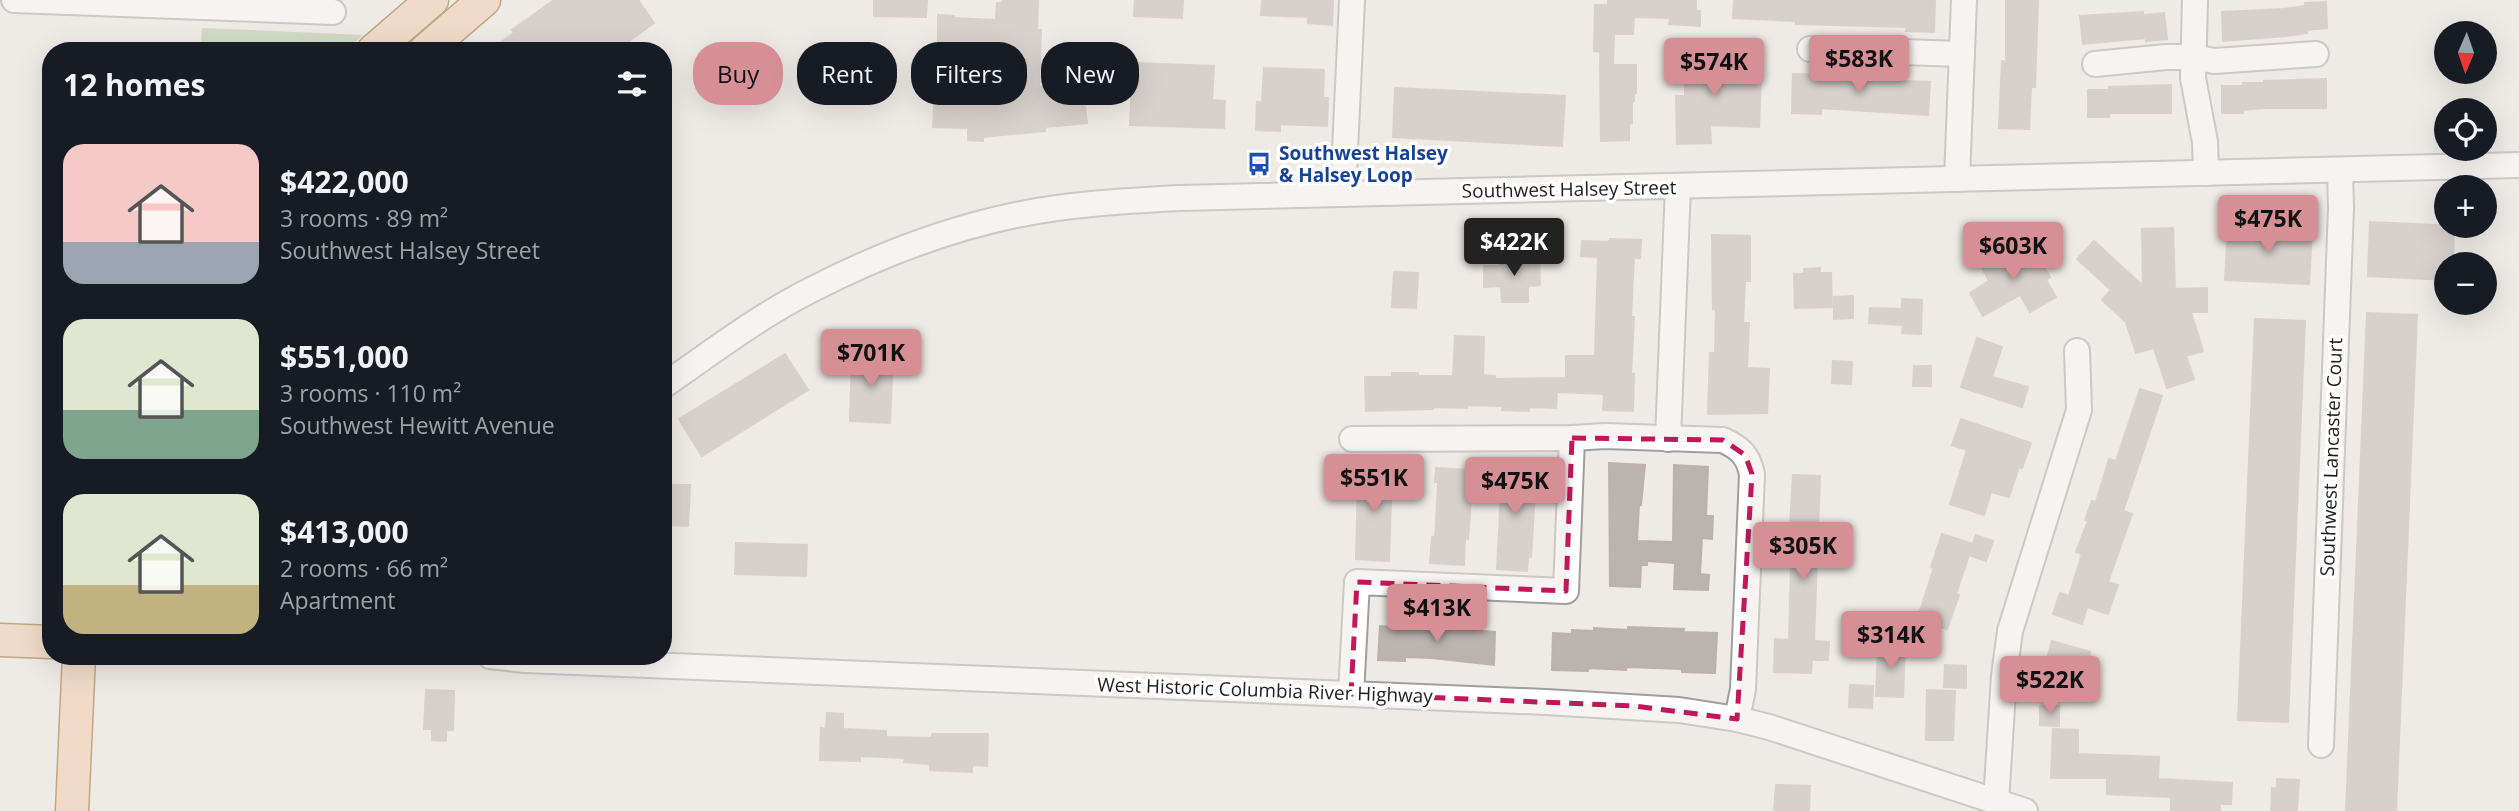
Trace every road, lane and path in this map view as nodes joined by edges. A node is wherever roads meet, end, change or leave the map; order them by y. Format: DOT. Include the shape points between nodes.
graph roads {
  1 [pos="14,0"];
  2 [pos="432,0"];
  3 [pos="484,0"];
  4 [pos="1352,0"];
  5 [pos="1964,0"];
  6 [pos="2195,0"];
  7 [pos="333,12"];
  8 [pos="383,42"];
  9 [pos="435,42"];
  10 [pos="1810,48"];
  11 [pos="1962,54"];
  12 [pos="2316,54"];
  13 [pos="2193,57"];
  14 [pos="2095,64"];
  15 [pos="2519,165"];
  16 [pos="2340,170"];
  17 [pos="2206,173"];
  18 [pos="1957,179"];
  19 [pos="1678,187"];
  20 [pos="1343,194"];
  21 [pos="2077,351"];
  22 [pos="672,380"];
  23 [pos="1572,438"];
  24 [pos="1352,439"];
  25 [pos="1668,439"];
  26 [pos="0,640"];
  27 [pos="42,642"];
  28 [pos="79,665"];
  29 [pos="646,665"];
  30 [pos="1351,694"];
  31 [pos="1737,719"];
  32 [pos="2321,744"];
  33 [pos="1996,802"];
  34 [pos="72,811"];
  35 [pos="2025,811"];
  1 -- 7 [label="street"];
  2 -- 8 [label="main road"];
  3 -- 9 [label="main road"];
  4 -- 20 [label="street"];
  5 -- 11 [label="street"];
  6 -- 13 [label="street"];
  10 -- 11 [label="street"];
  11 -- 18 [label="street"];
  12 -- 13 [label="street" via="2214,61"];
  13 -- 14 [label="street"];
  13 -- 17 [label="street"];
  15 -- 16 [label="street, Southwest Halsey Street"];
  16 -- 17 [label="street, Southwest Halsey Street"];
  16 -- 32 [label="street, Southwest Lancaster Court"];
  17 -- 18 [label="street, Southwest Halsey Street"];
  18 -- 19 [label="street, Southwest Halsey Street"];
  19 -- 20 [label="street, Southwest Halsey Street"];
  19 -- 25 [label="street"];
  20 -- 22 [label="street, Southwest Halsey Street" via="1123,201 985,223 888,254 808,291"];
  21 -- 33 [label="street" via="2079,410 2010,631"];
  23 -- 24 [label="street"];
  23 -- 25 [label="street"];
  23 -- 30 [label="street" via="1566,592 1357,582"];
  25 -- 31 [label="street" via="1723,440 1745,455 1752,474 1743,689"];
  26 -- 27 [label="main road"];
  28 -- 34 [label="main road"];
  29 -- 30 [label="street, West Historic Columbia River Highway"];
  30 -- 31 [label="street, West Historic Columbia River Highway" via="1645,707"];
  31 -- 33 [label="street, West Historic Columbia River Highway"];
  33 -- 35 [label="street, West Historic Columbia River Highway"];
}
